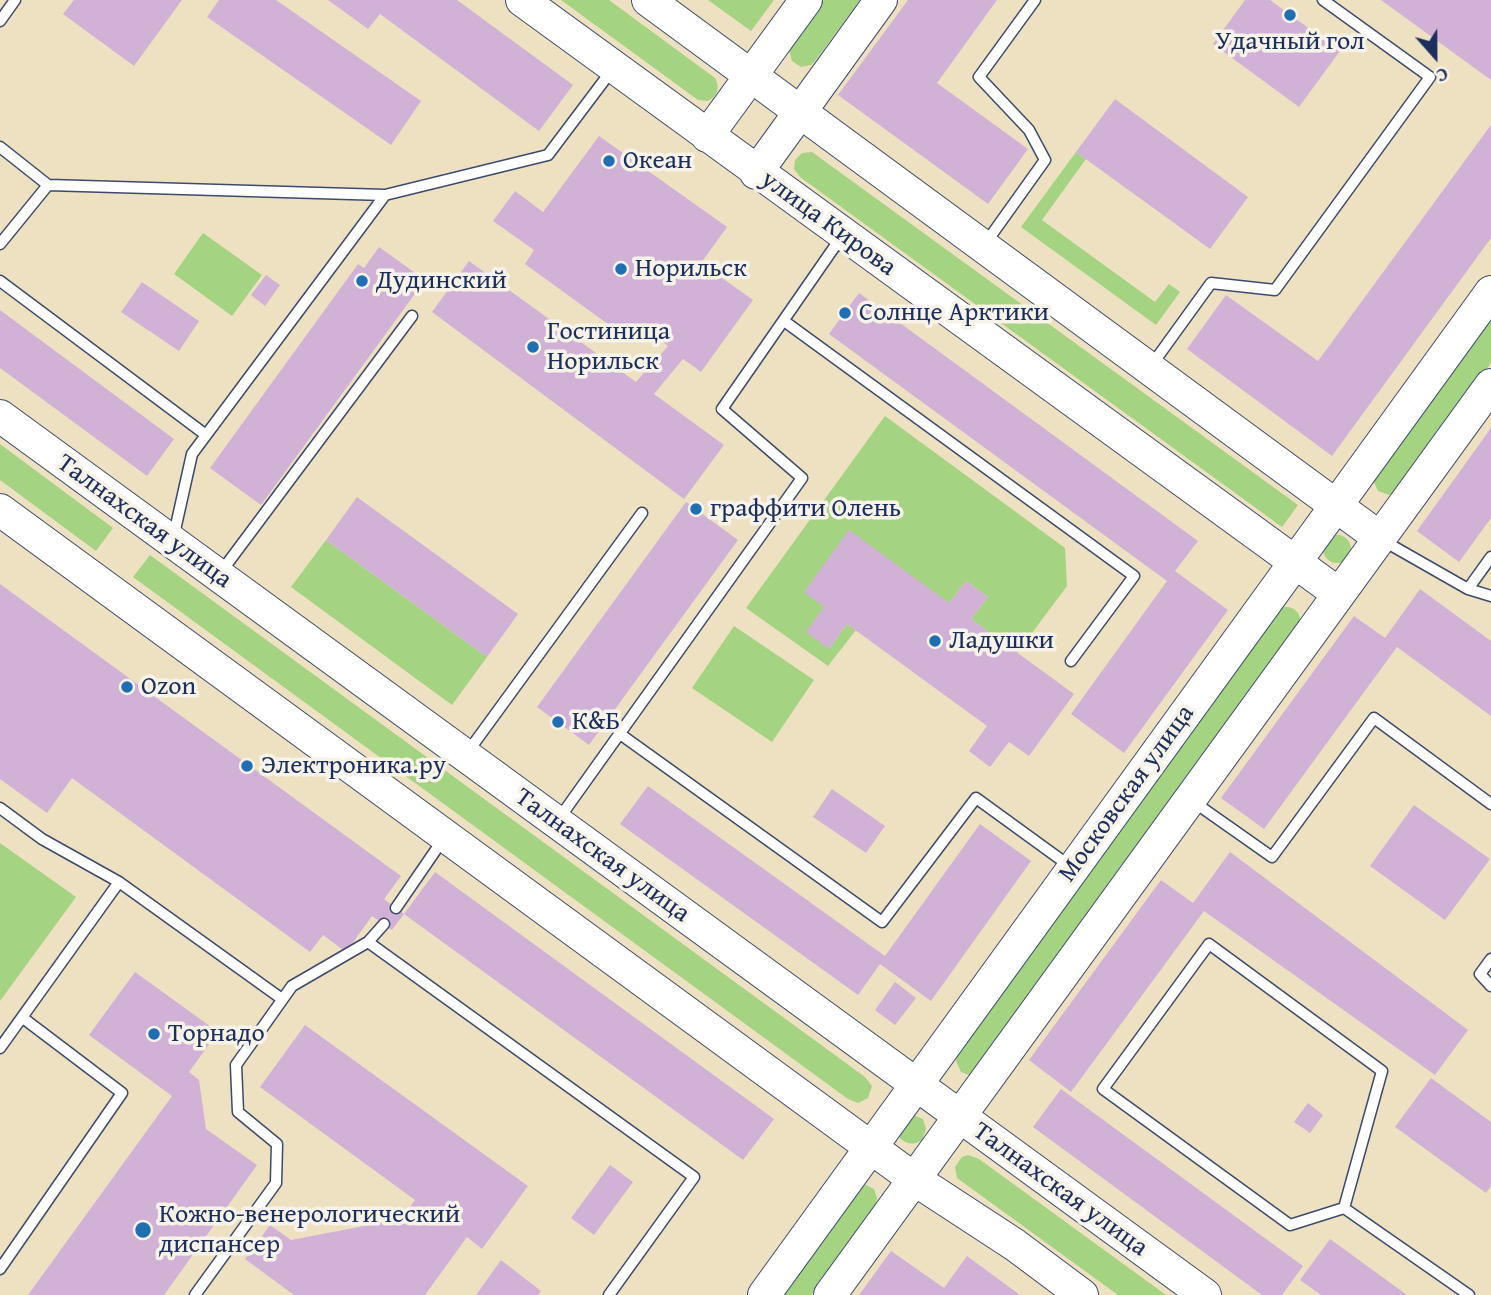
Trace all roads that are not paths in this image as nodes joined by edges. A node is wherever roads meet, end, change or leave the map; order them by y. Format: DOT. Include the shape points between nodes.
graph roads {
  1 [pos="15,0"];
  2 [pos="522,0"];
  3 [pos="648,0"];
  4 [pos="806,0"];
  5 [pos="881,0"];
  6 [pos="1035,0"];
  7 [pos="1323,0"];
  8 [pos="0,21"];
  9 [pos="614,68"];
  10 [pos="751,75"];
  11 [pos="801,111"];
  12 [pos="707,136"];
  13 [pos="0,147"];
  14 [pos="756,173"];
  15 [pos="48,185"];
  16 [pos="385,195"];
  17 [pos="843,235"];
  18 [pos="0,244"];
  19 [pos="983,246"];
  20 [pos="0,281"];
  21 [pos="1491,292"];
  22 [pos="412,316"];
  23 [pos="783,321"];
  24 [pos="1149,368"];
  25 [pos="1491,385"];
  26 [pos="0,416"];
  27 [pos="206,436"];
  28 [pos="1336,506"];
  29 [pos="0,510"];
  30 [pos="642,513"];
  31 [pos="1380,538"];
  32 [pos="173,542"];
  33 [pos="1491,557"];
  34 [pos="1296,561"];
  35 [pos="218,575"];
  36 [pos="1468,589"];
  37 [pos="1339,594"];
  38 [pos="1491,596"];
  39 [pos="1071,661"];
  40 [pos="620,734"];
  41 [pos="465,756"];
  42 [pos="1190,799"];
  43 [pos="1491,804"];
  44 [pos="0,808"];
  45 [pos="556,822"];
  46 [pos="445,836"];
  47 [pos="1073,869"];
  48 [pos="119,882"];
  49 [pos="396,908"];
  50 [pos="384,924"];
  51 [pos="368,942"];
  52 [pos="1491,959"];
  53 [pos="1491,986"];
  54 [pos="282,999"];
  55 [pos="23,1018"];
  56 [pos="0,1048"];
  57 [pos="916,1085"];
  58 [pos="960,1116"];
  59 [pos="871,1147"];
  60 [pos="914,1179"];
  61 [pos="1344,1208"];
  62 [pos="0,1269"];
  63 [pos="195,1295"];
  64 [pos="609,1295"];
  65 [pos="764,1295"];
  66 [pos="830,1295"];
  67 [pos="1082,1295"];
  68 [pos="1205,1295"];
  69 [pos="1469,1295"];
  1 -- 8 [label="lane"];
  2 -- 9 [label="street, улица Кирова"];
  3 -- 10 [label="street"];
  4 -- 10 [label="street"];
  5 -- 11 [label="street"];
  6 -- 19 [label="lane" via="979,77 1029,131 1045,160"];
  7 -- 24 [label="lane" via="1430,77 1275,290 1211,283"];
  9 -- 12 [label="street, улица Кирова"];
  9 -- 16 [label="lane" via="548,156"];
  10 -- 11 [label="street"];
  10 -- 12 [label="street"];
  11 -- 14 [label="street"];
  11 -- 19 [label="street"];
  12 -- 14 [label="street, улица Кирова"];
  13 -- 15 [label="lane"];
  14 -- 17 [label="street, улица Кирова"];
  15 -- 16 [label="lane"];
  15 -- 18 [label="lane"];
  16 -- 27 [label="lane"];
  17 -- 23 [label="lane"];
  17 -- 34 [label="street, улица Кирова"];
  19 -- 24 [label="street"];
  20 -- 27 [label="lane"];
  21 -- 28 [label="street, Московская улица"];
  22 -- 35 [label="lane"];
  23 -- 39 [label="lane" via="1134,576"];
  23 -- 40 [label="lane" via="722,408 802,478"];
  24 -- 28 [label="street"];
  25 -- 31 [label="street, Московская улица"];
  26 -- 32 [label="street, Талнахская улица"];
  27 -- 32 [label="lane" via="192,454"];
  28 -- 31 [label="street"];
  28 -- 34 [label="street, Московская улица"];
  29 -- 46 [label="street"];
  30 -- 41 [label="lane"];
  31 -- 36 [label="lane"];
  31 -- 37 [label="street, Московская улица"];
  32 -- 35 [label="street, Талнахская улица"];
  33 -- 36 [label="lane"];
  34 -- 37 [label="street, улица Кирова"];
  34 -- 47 [label="street, Московская улица"];
  35 -- 41 [label="street, Талнахская улица"];
  36 -- 38 [label="lane"];
  37 -- 42 [label="street, Московская улица"];
  40 -- 45 [label="lane"];
  40 -- 47 [label="lane" via="883,922 976,797"];
  41 -- 45 [label="street, Талнахская улица"];
  42 -- 43 [label="lane" via="1272,857 1374,718"];
  42 -- 58 [label="street, Московская улица"];
  44 -- 48 [label="lane" via="42,839"];
  45 -- 57 [label="street, Талнахская улица"];
  46 -- 49 [label="lane"];
  46 -- 59 [label="street"];
  47 -- 57 [label="street, Московская улица"];
  48 -- 54 [label="lane"];
  48 -- 55 [label="lane"];
  50 -- 51 [label="lane"];
  51 -- 54 [label="lane" via="292,986"];
  51 -- 64 [label="lane" via="694,1177"];
  52 -- 53 [label="lane" via="1479,974"];
  54 -- 63 [label="lane" via="236,1065 238,1112 276,1144 276,1183"];
  55 -- 56 [label="lane"];
  55 -- 62 [label="lane" via="122,1093"];
  57 -- 58 [label="street, Талнахская улица"];
  57 -- 59 [label="street, Московская улица"];
  58 -- 60 [label="street, Московская улица"];
  58 -- 68 [label="street, Талнахская улица"];
  59 -- 60 [label="street"];
  59 -- 65 [label="street, Московская улица"];
  60 -- 66 [label="street, Московская улица"];
  60 -- 67 [label="street"];
  61 -- 61 [label="lane" via="1290,1225 1103,1089 1209,944 1382,1071"];
  61 -- 69 [label="lane"];
}
